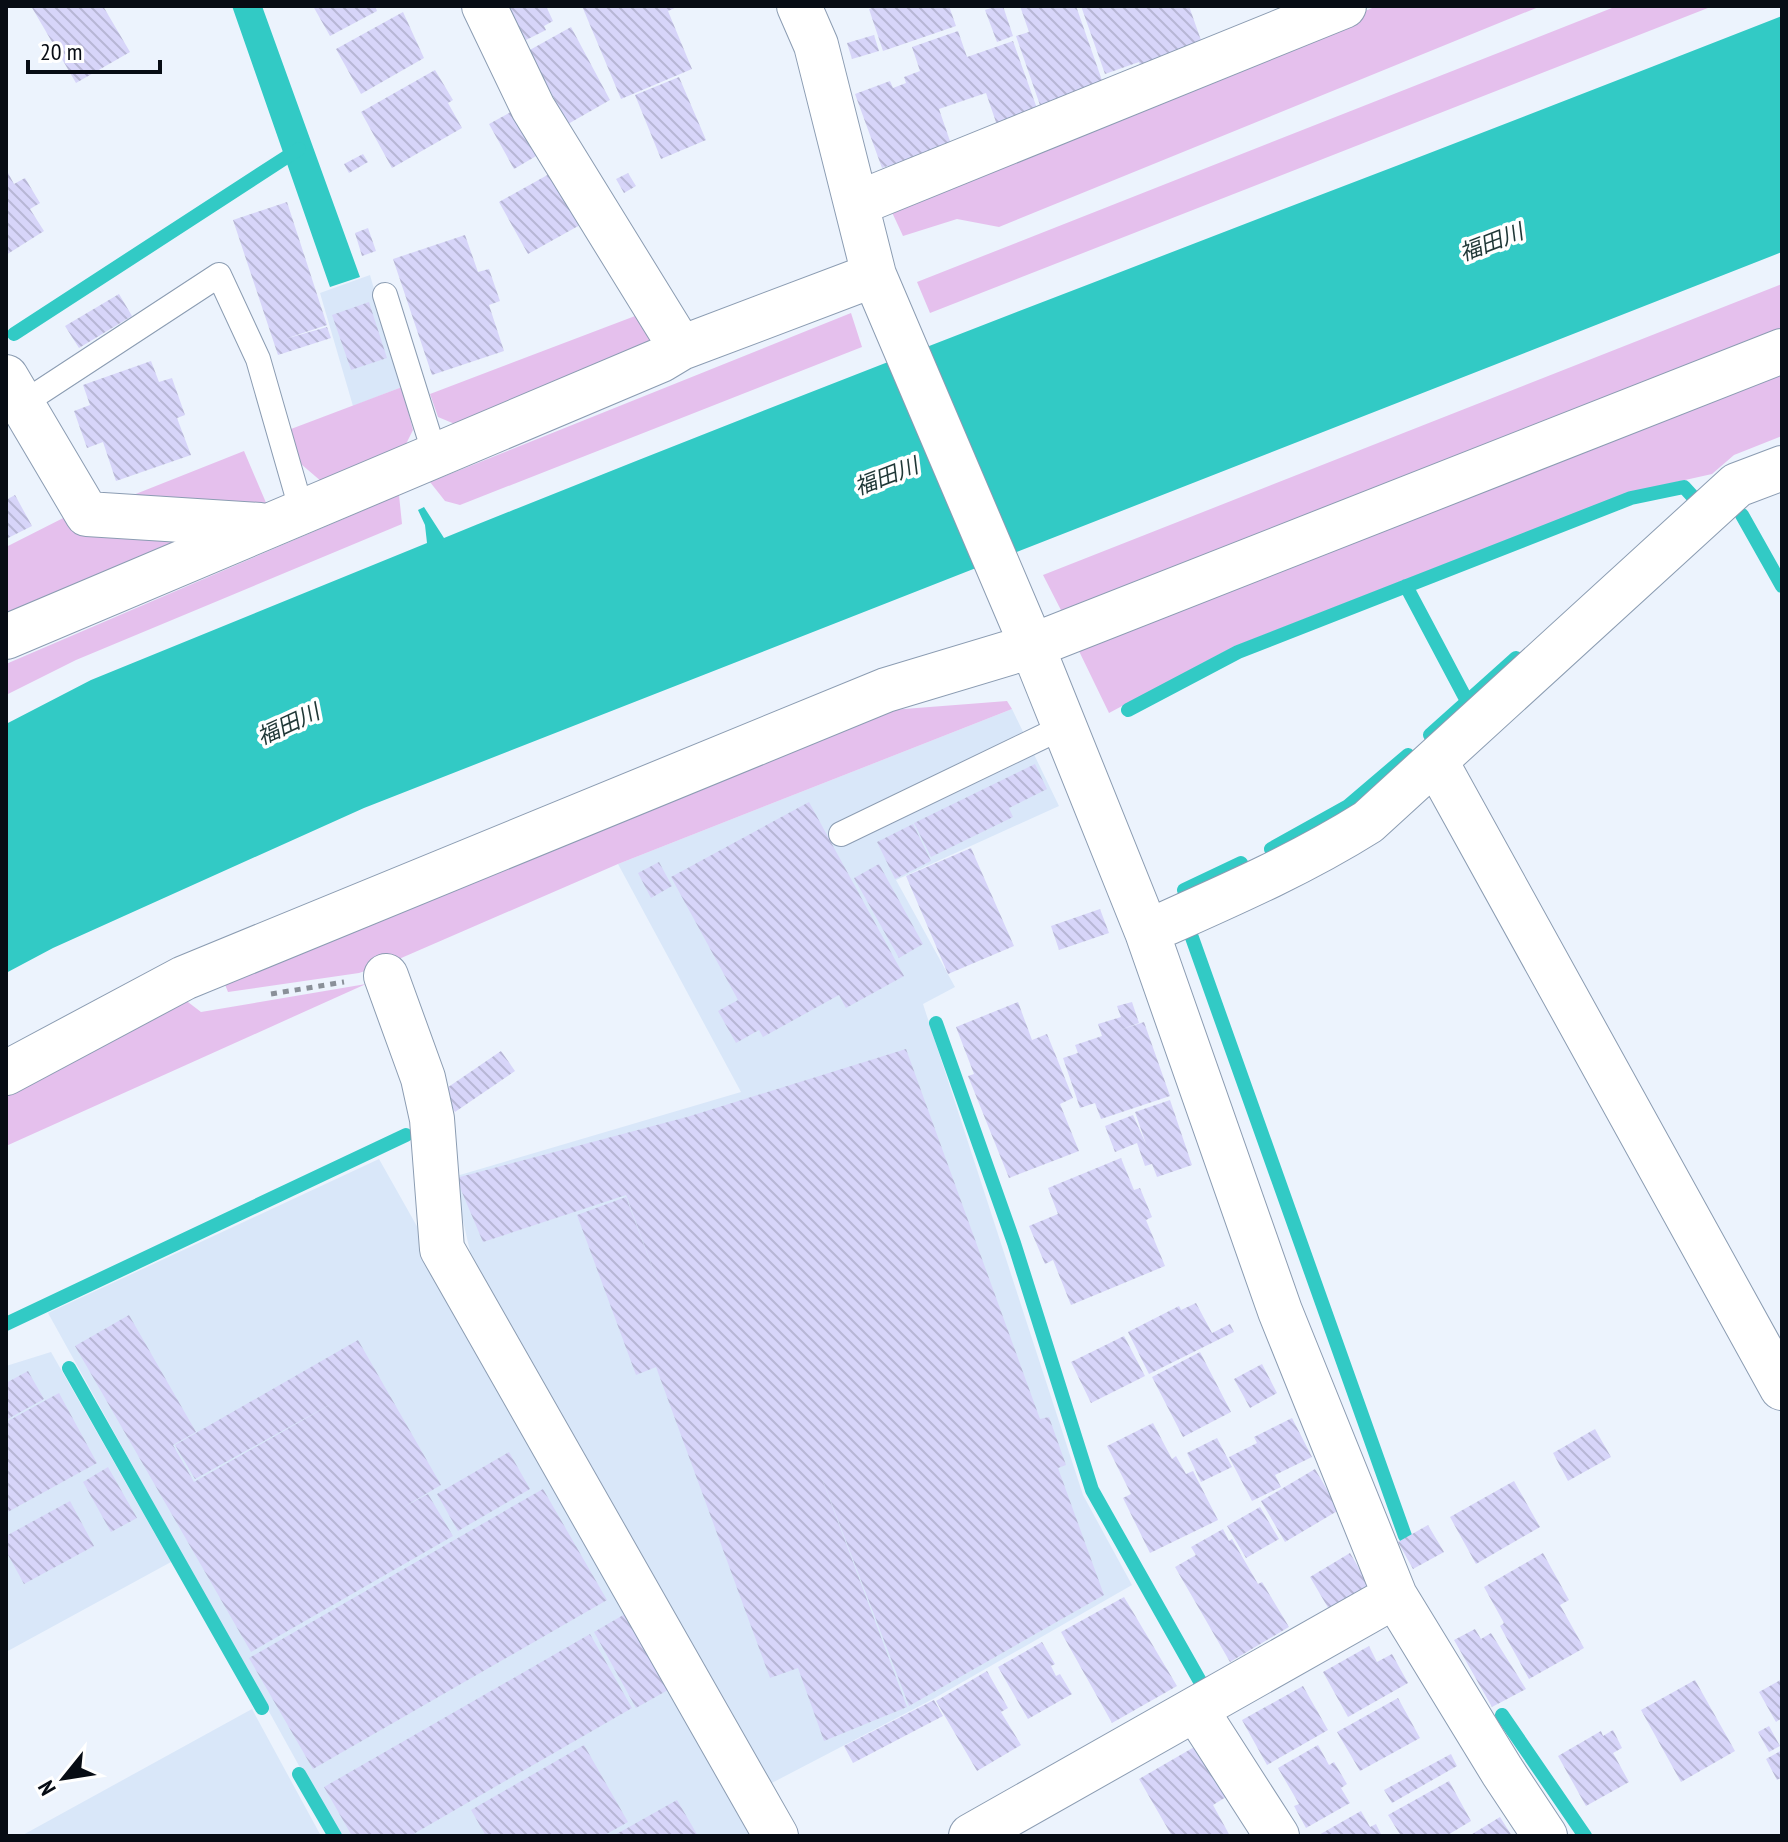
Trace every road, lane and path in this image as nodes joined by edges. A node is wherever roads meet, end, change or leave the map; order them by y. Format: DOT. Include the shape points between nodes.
graph roads {
  1 [pos="484,6"];
  2 [pos="799,6"];
  3 [pos="1344,6"];
  4 [pos="1300,14"];
  5 [pos="856,204"];
  6 [pos="874,275"];
  7 [pos="385,295"];
  8 [pos="681,348"];
  9 [pos="1782,351"];
  10 [pos="14,390"];
  11 [pos="435,455"];
  12 [pos="1782,468"];
  13 [pos="286,519"];
  14 [pos="1025,630"];
  15 [pos="6,637"];
  16 [pos="1065,726"];
  17 [pos="1436,762"];
  18 [pos="841,834"];
  19 [pos="1147,932"];
  20 [pos="386,976"];
  21 [pos="6,1073"];
  22 [pos="1782,1388"];
  23 [pos="1395,1596"];
  24 [pos="1196,1710"];
  25 [pos="776,1836"];
  26 [pos="971,1836"];
  27 [pos="1277,1836"];
  28 [pos="1545,1836"];
  1 -- 8 [label="street" via="533,108"];
  2 -- 5 [label="street" via="816,45"];
  3 -- 4 [label="street"];
  4 -- 5 [label="street"];
  5 -- 6 [label="street"];
  6 -- 8 [label="street"];
  6 -- 14 [label="street"];
  7 -- 11 [label="lane"];
  8 -- 11 [label="street"];
  9 -- 14 [label="street"];
  10 -- 13 [label="street" via="87,514"];
  10 -- 13 [label="lane" via="219,275 258,359"];
  11 -- 13 [label="street"];
  12 -- 17 [label="street" via="1737,485"];
  13 -- 15 [label="street"];
  14 -- 16 [label="street"];
  14 -- 21 [label="street" via="184,978"];
  16 -- 18 [label="lane"];
  16 -- 19 [label="street"];
  17 -- 19 [label="street" via="1368,822 1325,850"];
  17 -- 22 [label="street"];
  19 -- 23 [label="street" via="1280,1311"];
  20 -- 25 [label="street" via="432,1119 442,1249"];
  23 -- 24 [label="street"];
  23 -- 28 [label="street"];
  24 -- 26 [label="street"];
  24 -- 27 [label="street"];
}
